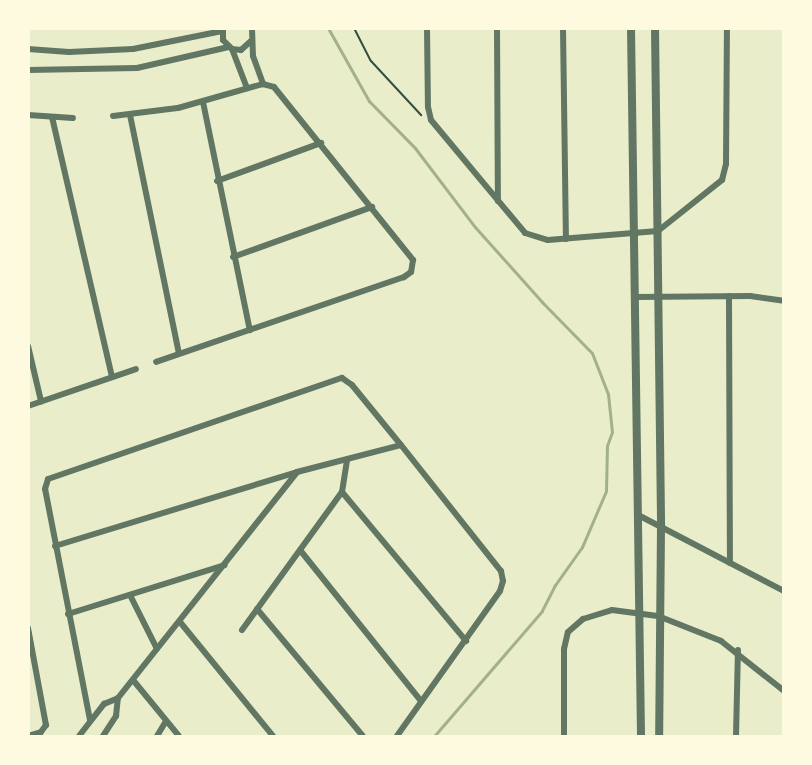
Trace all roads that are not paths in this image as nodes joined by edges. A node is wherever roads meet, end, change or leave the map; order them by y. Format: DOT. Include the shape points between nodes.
graph roads {
  1 [pos="252,28"];
  2 [pos="427,28"];
  3 [pos="497,28"];
  4 [pos="563,28"];
  5 [pos="631,28"];
  6 [pos="655,28"];
  7 [pos="727,28"];
  8 [pos="223,30"];
  9 [pos="252,41"];
  10 [pos="230,48"];
  11 [pos="28,49"];
  12 [pos="28,70"];
  13 [pos="263,84"];
  14 [pos="247,88"];
  15 [pos="202,102"];
  16 [pos="28,115"];
  17 [pos="130,115"];
  18 [pos="113,116"];
  19 [pos="52,117"];
  20 [pos="73,118"];
  21 [pos="321,143"];
  22 [pos="217,181"];
  23 [pos="498,201"];
  24 [pos="372,207"];
  25 [pos="658,231"];
  26 [pos="636,234"];
  27 [pos="566,239"];
  28 [pos="233,257"];
  29 [pos="729,296"];
  30 [pos="637,297"];
  31 [pos="660,297"];
  32 [pos="783,301"];
  33 [pos="250,330"];
  34 [pos="28,346"];
  35 [pos="179,353"];
  36 [pos="156,362"];
  37 [pos="136,369"];
  38 [pos="112,377"];
  39 [pos="41,401"];
  40 [pos="28,406"];
  41 [pos="401,445"];
  42 [pos="347,460"];
  43 [pos="297,472"];
  44 [pos="342,492"];
  45 [pos="640,516"];
  46 [pos="661,526"];
  47 [pos="55,546"];
  48 [pos="300,550"];
  49 [pos="730,562"];
  50 [pos="225,565"];
  51 [pos="783,591"];
  52 [pos="130,595"];
  53 [pos="257,609"];
  54 [pos="639,611"];
  55 [pos="68,614"];
  56 [pos="658,616"];
  57 [pos="180,622"];
  58 [pos="28,628"];
  59 [pos="242,630"];
  60 [pos="465,641"];
  61 [pos="157,649"];
  62 [pos="738,650"];
  63 [pos="133,680"];
  64 [pos="783,691"];
  65 [pos="118,698"];
  66 [pos="421,701"];
  67 [pos="90,720"];
  68 [pos="166,721"];
  69 [pos="28,736"];
  70 [pos="79,736"];
  71 [pos="103,736"];
  72 [pos="157,736"];
  73 [pos="179,736"];
  74 [pos="273,736"];
  75 [pos="363,736"];
  76 [pos="397,736"];
  77 [pos="564,736"];
  78 [pos="641,736"];
  79 [pos="659,736"];
  80 [pos="736,736"];
  1 -- 9 [label="street"];
  2 -- 23 [label="street" via="431,120"];
  3 -- 23 [label="street"];
  4 -- 27 [label="street"];
  5 -- 26 [label="street"];
  6 -- 25 [label="street"];
  7 -- 25 [label="street" via="724,176"];
  8 -- 10 [label="street"];
  8 -- 11 [label="street" via="134,49"];
  9 -- 10 [label="street" via="241,50"];
  9 -- 13 [label="street"];
  10 -- 12 [label="street" via="137,68"];
  10 -- 14 [label="street"];
  13 -- 14 [label="street"];
  13 -- 21 [label="street" via="280,91"];
  14 -- 15 [label="street"];
  15 -- 17 [label="street"];
  15 -- 22 [label="street"];
  16 -- 19 [label="street"];
  17 -- 18 [label="street"];
  17 -- 35 [label="street"];
  19 -- 20 [label="street"];
  19 -- 38 [label="street"];
  21 -- 22 [label="street"];
  21 -- 24 [label="street"];
  22 -- 28 [label="street"];
  23 -- 27 [label="street" via="525,233 538,239"];
  24 -- 28 [label="street"];
  24 -- 33 [label="street" via="410,253 413,268 404,277"];
  25 -- 26 [label="street"];
  25 -- 31 [label="street"];
  26 -- 27 [label="street"];
  26 -- 30 [label="street"];
  28 -- 33 [label="street"];
  29 -- 31 [label="street"];
  29 -- 32 [label="street"];
  29 -- 49 [label="street"];
  30 -- 31 [label="street"];
  30 -- 45 [label="street"];
  31 -- 46 [label="street"];
  33 -- 35 [label="street"];
  34 -- 39 [label="street"];
  35 -- 36 [label="street"];
  37 -- 38 [label="street"];
  38 -- 39 [label="street"];
  39 -- 40 [label="street"];
  41 -- 42 [label="street"];
  41 -- 47 [label="street" via="342,378 48,479 45,489"];
  41 -- 60 [label="street" via="501,571 500,591"];
  42 -- 43 [label="street"];
  42 -- 44 [label="street"];
  43 -- 47 [label="street"];
  43 -- 50 [label="street"];
  44 -- 48 [label="street"];
  44 -- 60 [label="street"];
  45 -- 46 [label="street"];
  45 -- 54 [label="street"];
  46 -- 49 [label="street"];
  46 -- 56 [label="street"];
  47 -- 55 [label="street"];
  48 -- 53 [label="street"];
  48 -- 66 [label="street"];
  49 -- 51 [label="street"];
  50 -- 52 [label="street"];
  50 -- 57 [label="street"];
  52 -- 55 [label="street"];
  52 -- 61 [label="street"];
  53 -- 59 [label="street"];
  53 -- 75 [label="street"];
  54 -- 56 [label="street"];
  54 -- 77 [label="street" via="597,613 568,632 564,649"];
  54 -- 78 [label="street"];
  55 -- 67 [label="street"];
  56 -- 62 [label="street" via="692,627"];
  56 -- 79 [label="street"];
  57 -- 61 [label="street"];
  57 -- 74 [label="street"];
  58 -- 69 [label="street" via="45,729"];
  60 -- 66 [label="street"];
  61 -- 63 [label="street"];
  62 -- 64 [label="street"];
  62 -- 80 [label="street"];
  63 -- 65 [label="street"];
  63 -- 68 [label="street"];
  65 -- 67 [label="street" via="104,704"];
  65 -- 71 [label="street" via="116,716"];
  66 -- 76 [label="street"];
  67 -- 70 [label="street"];
  68 -- 72 [label="street"];
  68 -- 73 [label="street"];
}
